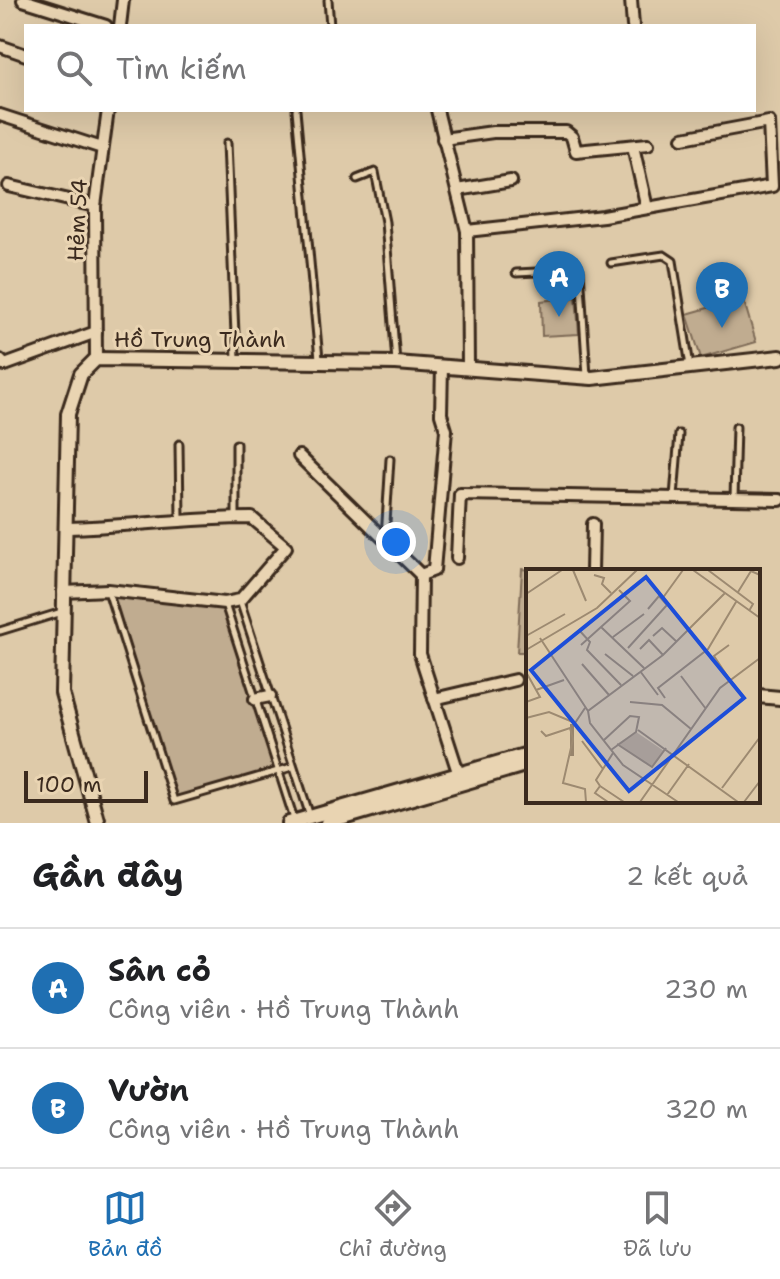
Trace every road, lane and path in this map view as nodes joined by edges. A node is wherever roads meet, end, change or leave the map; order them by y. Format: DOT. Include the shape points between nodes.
graph roads {
  1 [pos="23,0"];
  2 [pos="123,0"];
  3 [pos="328,0"];
  4 [pos="631,0"];
  5 [pos="100,24"];
  6 [pos="120,24"];
  7 [pos="330,24"];
  8 [pos="633,24"];
  9 [pos="0,46"];
  10 [pos="24,54"];
  11 [pos="108,112"];
  12 [pos="296,112"];
  13 [pos="437,112"];
  14 [pos="0,115"];
  15 [pos="683,138"];
  16 [pos="443,139"];
  17 [pos="227,143"];
  18 [pos="648,144"];
  19 [pos="775,144"];
  20 [pos="633,146"];
  21 [pos="102,148"];
  22 [pos="357,179"];
  23 [pos="511,181"];
  24 [pos="9,186"];
  25 [pos="457,190"];
  26 [pos="95,206"];
  27 [pos="647,208"];
  28 [pos="467,231"];
  29 [pos="611,263"];
  30 [pos="516,273"];
  31 [pos="96,332"];
  32 [pos="780,357"];
  33 [pos="236,358"];
  34 [pos="96,359"];
  35 [pos="319,360"];
  36 [pos="1,363"];
  37 [pos="396,363"];
  38 [pos="442,366"];
  39 [pos="468,367"];
  40 [pos="690,367"];
  41 [pos="587,378"];
  42 [pos="736,427"];
  43 [pos="679,434"];
  44 [pos="179,444"];
  45 [pos="236,444"];
  46 [pos="299,456"];
  47 [pos="390,459"];
  48 [pos="674,497"];
  49 [pos="734,498"];
  50 [pos="780,500"];
  51 [pos="180,518"];
  52 [pos="236,518"];
  53 [pos="593,524"];
  54 [pos="68,528"];
  55 [pos="385,540"];
  56 [pos="457,558"];
  57 [pos="592,569"];
  58 [pos="421,575"];
  59 [pos="108,590"];
  60 [pos="63,592"];
  61 [pos="240,600"];
  62 [pos="225,603"];
  63 [pos="62,611"];
  64 [pos="0,631"];
  65 [pos="515,680"];
  66 [pos="270,696"];
  67 [pos="760,696"];
  68 [pos="780,698"];
  69 [pos="255,699"];
  70 [pos="434,699"];
  71 [pos="760,703"];
  72 [pos="780,705"];
  73 [pos="526,755"];
  74 [pos="526,765"];
  75 [pos="292,767"];
  76 [pos="278,773"];
  77 [pos="459,775"];
  78 [pos="311,820"];
  79 [pos="292,822"];
  80 [pos="98,823"];
  81 [pos="327,823"];
  1 -- 5 [label="street"];
  2 -- 6 [label="street"];
  3 -- 7 [label="lane"];
  4 -- 8 [label="street"];
  9 -- 10 [label="street"];
  11 -- 21 [label="street, Hẻm 54"];
  12 -- 35 [label="lane"];
  13 -- 16 [label="street"];
  14 -- 21 [label="street"];
  15 -- 19 [label="street" via="769,122"];
  16 -- 20 [label="street" via="493,132 566,132 576,151"];
  16 -- 25 [label="street"];
  17 -- 33 [label="lane"];
  18 -- 20 [label="street"];
  19 -- 27 [label="street" via="772,186"];
  20 -- 27 [label="street"];
  21 -- 26 [label="street, Hẻm 54"];
  22 -- 37 [label="lane" via="375,172 385,222"];
  23 -- 25 [label="street"];
  24 -- 26 [label="street"];
  25 -- 28 [label="street"];
  26 -- 31 [label="street, Hẻm 54"];
  27 -- 28 [label="street"];
  28 -- 39 [label="street"];
  29 -- 40 [label="lane" via="664,255 673,261"];
  30 -- 41 [label="lane" via="580,270"];
  31 -- 34 [label="street, Hẻm 54"];
  31 -- 36 [label="street"];
  32 -- 40 [label="street, Hồ Trung Thành"];
  33 -- 34 [label="street, Hồ Trung Thành"];
  33 -- 35 [label="street, Hồ Trung Thành"];
  34 -- 54 [label="street, Hồ Trung Thành" via="81,374 68,414"];
  35 -- 37 [label="street, Hồ Trung Thành"];
  37 -- 38 [label="street, Hồ Trung Thành"];
  38 -- 39 [label="street, Hồ Trung Thành"];
  38 -- 58 [label="street" via="446,430 434,570"];
  39 -- 41 [label="street, Hồ Trung Thành"];
  40 -- 41 [label="street, Hồ Trung Thành"];
  42 -- 49 [label="lane"];
  43 -- 48 [label="lane"];
  44 -- 51 [label="lane"];
  45 -- 52 [label="lane"];
  46 -- 55 [label="street"];
  47 -- 55 [label="lane"];
  48 -- 49 [label="street"];
  48 -- 56 [label="street" via="460,494"];
  49 -- 50 [label="street"];
  51 -- 52 [label="street"];
  51 -- 54 [label="street" via="137,526"];
  52 -- 61 [label="street" via="252,518 286,547"];
  53 -- 57 [label="street"];
  54 -- 60 [label="street, Hồ Trung Thành"];
  55 -- 58 [label="street"];
  58 -- 70 [label="street" via="420,654"];
  59 -- 60 [label="street"];
  59 -- 62 [label="street"];
  59 -- 76 [label="lane" via="174,801"];
  60 -- 63 [label="street, Hồ Trung Thành"];
  61 -- 62 [label="street"];
  61 -- 66 [label="lane"];
  62 -- 69 [label="lane"];
  63 -- 64 [label="lane"];
  63 -- 80 [label="street, Hồ Trung Thành" via="62,693"];
  65 -- 70 [label="street"];
  66 -- 69 [label="street"];
  66 -- 75 [label="lane"];
  67 -- 68 [label="street"];
  69 -- 76 [label="lane"];
  70 -- 77 [label="street"];
  71 -- 72 [label="street"];
  73 -- 77 [label="street"];
  74 -- 81 [label="street"];
  75 -- 76 [label="lane"];
  75 -- 78 [label="lane"];
  76 -- 79 [label="lane"];
  77 -- 78 [label="street"];
  78 -- 79 [label="street"];
}
